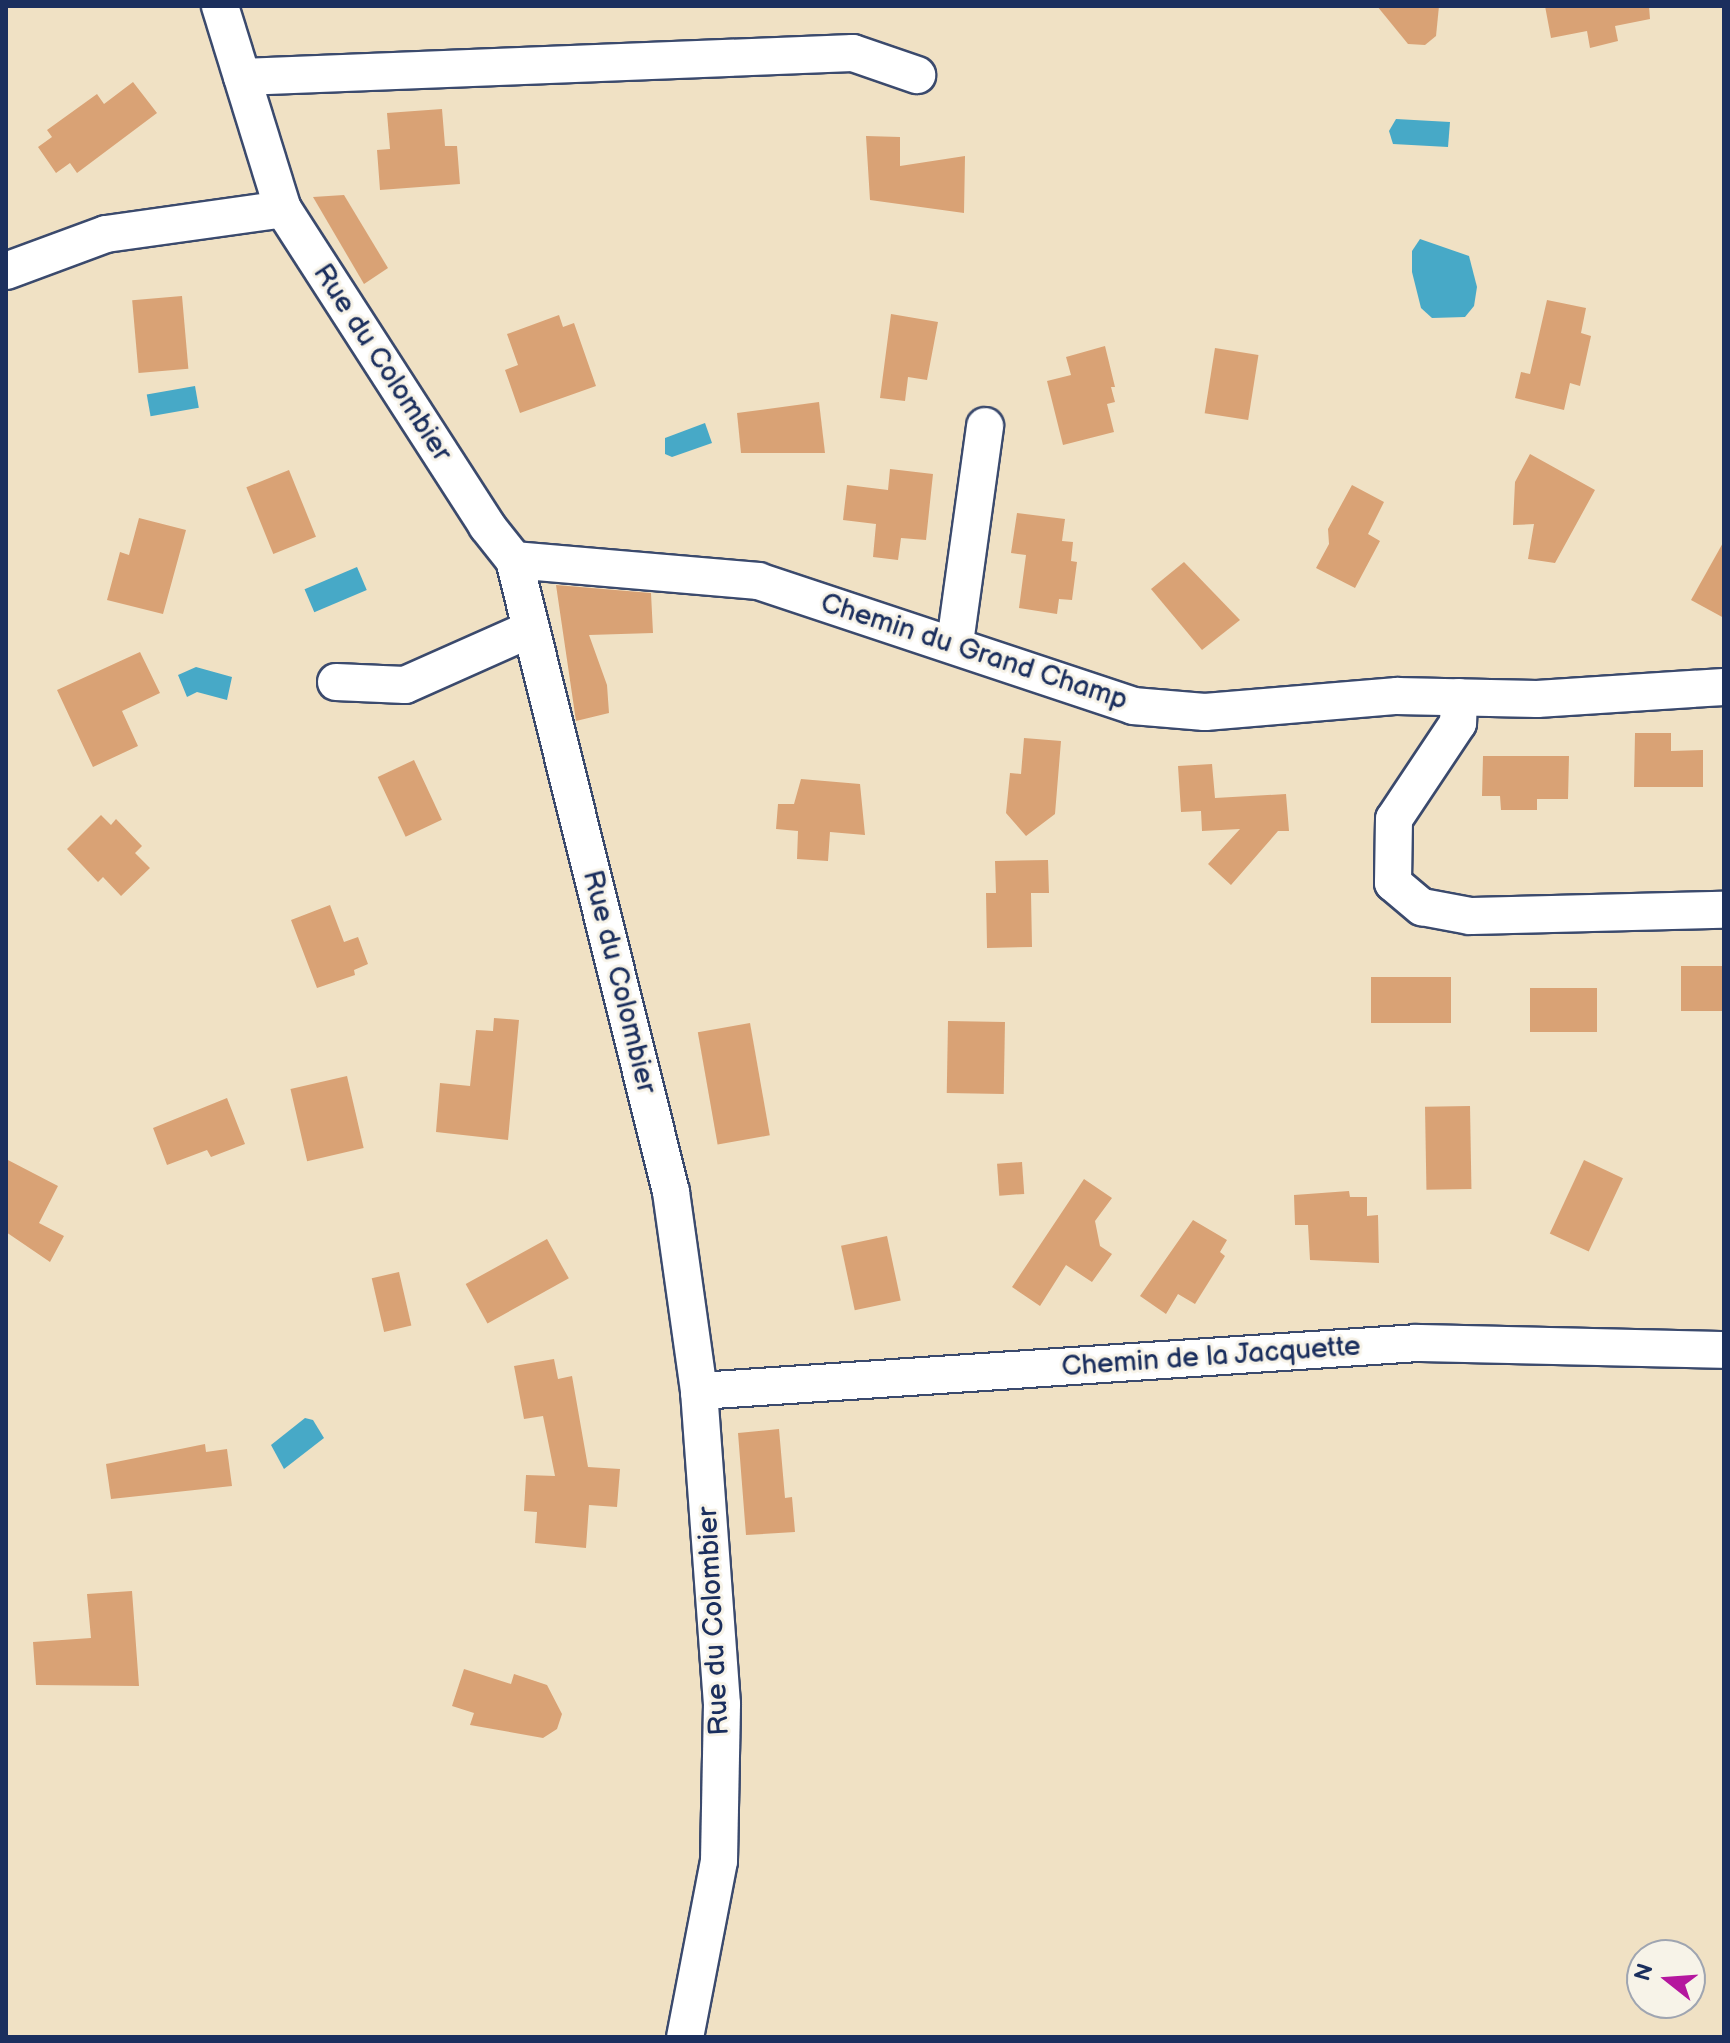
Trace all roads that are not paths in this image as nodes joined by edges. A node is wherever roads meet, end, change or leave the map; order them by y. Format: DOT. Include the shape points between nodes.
graph roads {
  1 [pos="220,6"];
  2 [pos="917,75"];
  3 [pos="242,77"];
  4 [pos="283,209"];
  5 [pos="6,271"];
  6 [pos="985,426"];
  7 [pos="514,560"];
  8 [pos="531,629"];
  9 [pos="955,643"];
  10 [pos="336,682"];
  11 [pos="1724,687"];
  12 [pos="1459,697"];
  13 [pos="1724,910"];
  14 [pos="1724,1350"];
  15 [pos="699,1391"];
  16 [pos="685,2037"];
  1 -- 3 [label="street, Rue du Colombier"];
  2 -- 3 [label="street" via="853,53"];
  3 -- 4 [label="street, Rue du Colombier"];
  4 -- 5 [label="street" via="106,234"];
  4 -- 7 [label="street, Rue du Colombier"];
  6 -- 9 [label="street"];
  7 -- 8 [label="street, Rue du Colombier"];
  7 -- 9 [label="street, Chemin du Grand Champ" via="758,581"];
  8 -- 10 [label="street" via="405,685"];
  8 -- 15 [label="street, Rue du Colombier" via="671,1192"];
  9 -- 12 [label="street, Chemin du Grand Champ" via="1133,706 1205,712 1397,696"];
  11 -- 12 [label="street, Chemin du Grand Champ" via="1537,699"];
  12 -- 13 [label="street" via="1458,723 1394,819 1393,883 1422,907 1470,916"];
  14 -- 15 [label="street, Chemin de la Jacquette" via="1417,1343"];
  15 -- 16 [label="street, Rue du Colombier" via="722,1704 720,1845"];
}
